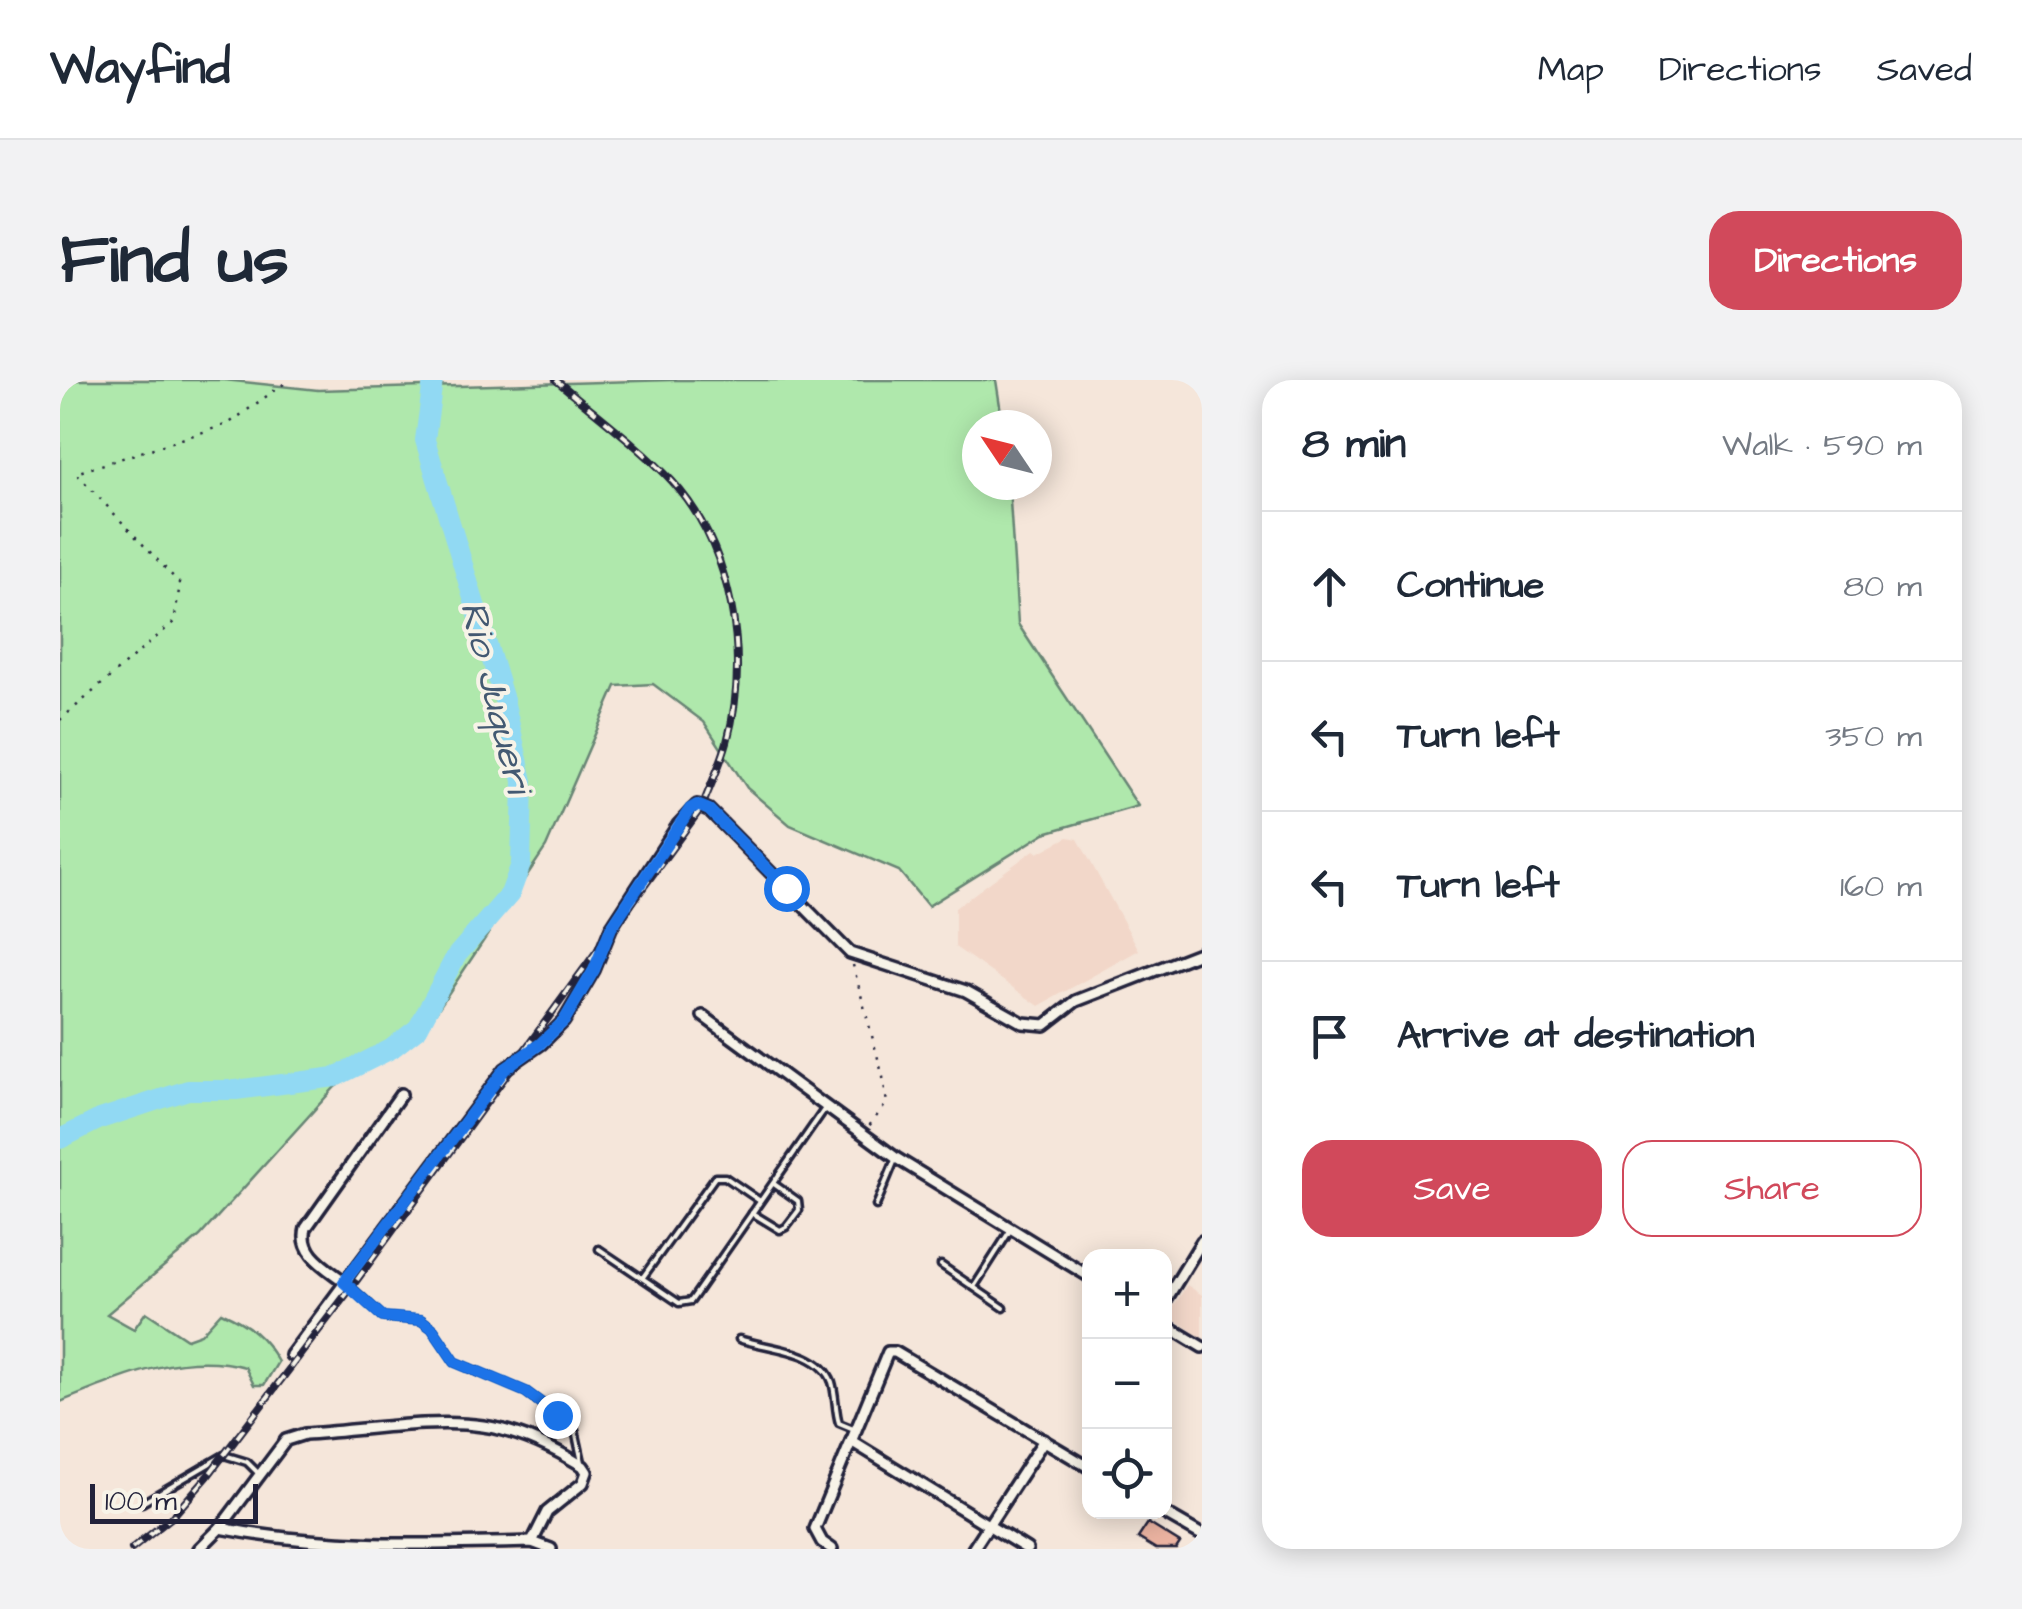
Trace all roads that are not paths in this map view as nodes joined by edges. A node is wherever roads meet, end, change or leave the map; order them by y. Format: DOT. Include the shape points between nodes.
graph roads {
  1 [pos="1202,952"];
  2 [pos="703,1016"];
  3 [pos="400,1094"];
  4 [pos="826,1107"];
  5 [pos="896,1158"];
  6 [pos="772,1184"];
  7 [pos="760,1201"];
  8 [pos="876,1206"];
  9 [pos="752,1213"];
  10 [pos="1011,1229"];
  11 [pos="1202,1241"];
  12 [pos="599,1249"];
  13 [pos="941,1265"];
  14 [pos="1082,1273"];
  15 [pos="642,1278"];
  16 [pos="344,1282"];
  17 [pos="974,1288"];
  18 [pos="1172,1290"];
  19 [pos="1004,1308"];
  20 [pos="1172,1329"];
  21 [pos="739,1339"];
  22 [pos="1202,1347"];
  23 [pos="291,1355"];
  24 [pos="856,1430"];
  25 [pos="1044,1440"];
  26 [pos="851,1441"];
  27 [pos="1082,1463"];
  28 [pos="583,1466"];
  29 [pos="260,1474"];
  30 [pos="142,1502"];
  31 [pos="1172,1518"];
  32 [pos="988,1525"];
  33 [pos="220,1528"];
  34 [pos="1202,1536"];
  35 [pos="532,1542"];
  36 [pos="367,1546"];
  37 [pos="491,1546"];
  38 [pos="200,1549"];
  39 [pos="551,1549"];
  40 [pos="832,1549"];
  41 [pos="973,1549"];
  42 [pos="1027,1549"];
  1 -- 16 [label="street" via="1076,1001 1045,1025 1023,1023 966,991 850,954 697,805 611,928 564,1021 505,1069"];
  2 -- 4 [label="street"];
  3 -- 16 [label="street" via="306,1228 308,1252"];
  4 -- 5 [label="street"];
  4 -- 6 [label="lane"];
  5 -- 8 [label="lane"];
  5 -- 10 [label="street"];
  6 -- 7 [label="lane"];
  6 -- 9 [label="lane" via="798,1201 799,1210 780,1230"];
  7 -- 9 [label="lane"];
  7 -- 15 [label="lane" via="715,1177"];
  9 -- 15 [label="lane" via="691,1300 679,1303"];
  10 -- 14 [label="street"];
  10 -- 17 [label="lane"];
  11 -- 18 [label="street"];
  12 -- 15 [label="lane"];
  13 -- 17 [label="lane"];
  16 -- 23 [label="street"];
  16 -- 28 [label="lane" via="383,1317 421,1320 455,1362 526,1392 557,1415 575,1430"];
  17 -- 19 [label="lane"];
  20 -- 22 [label="street"];
  21 -- 24 [label="lane" via="814,1360 832,1384 839,1423"];
  24 -- 25 [label="street" via="885,1354 895,1352"];
  24 -- 26 [label="street"];
  25 -- 27 [label="street"];
  25 -- 32 [label="street"];
  26 -- 32 [label="street"];
  26 -- 40 [label="street" via="815,1529"];
  28 -- 29 [label="street" via="536,1441 480,1425 305,1434 286,1440"];
  28 -- 35 [label="street" via="582,1483 546,1512"];
  29 -- 30 [label="lane" via="224,1455"];
  29 -- 33 [label="street"];
  31 -- 34 [label="street"];
  32 -- 41 [label="street"];
  32 -- 42 [label="street"];
  33 -- 36 [label="street"];
  33 -- 38 [label="street"];
  35 -- 37 [label="street"];
  35 -- 39 [label="street"];
  36 -- 37 [label="street"];
}
